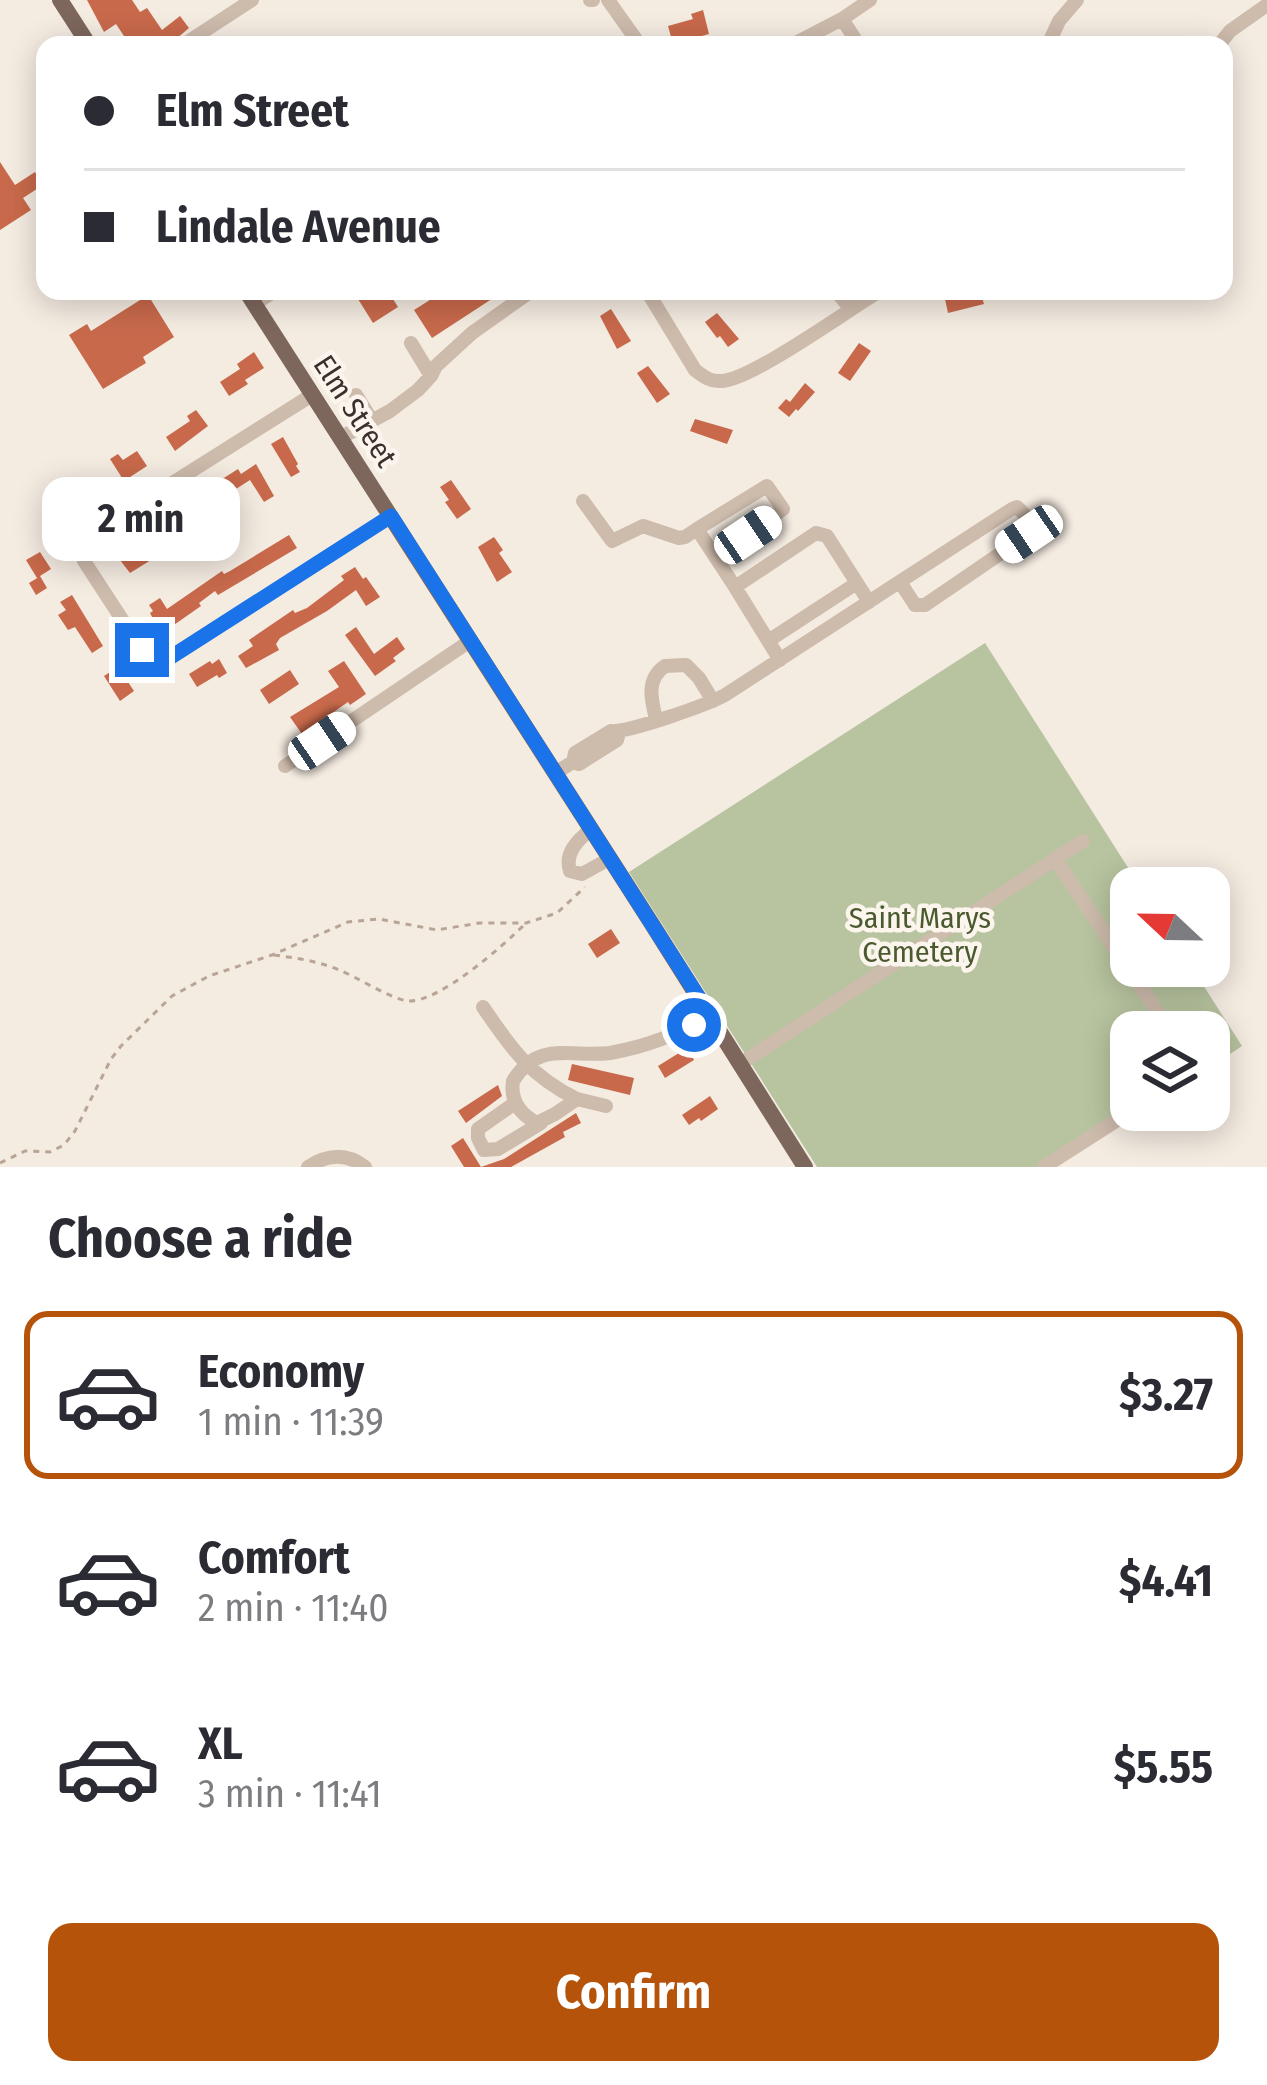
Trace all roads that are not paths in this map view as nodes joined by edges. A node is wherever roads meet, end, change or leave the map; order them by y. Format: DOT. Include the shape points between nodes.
graph roads {
  1 [pos="60,0"];
  2 [pos="251,0"];
  3 [pos="608,0"];
  4 [pos="870,0"];
  5 [pos="1077,0"];
  6 [pos="1267,5"];
  7 [pos="842,19"];
  8 [pos="83,36"];
  9 [pos="197,36"];
  10 [pos="634,36"];
  11 [pos="809,36"];
  12 [pos="853,36"];
  13 [pos="1052,36"];
  14 [pos="1227,36"];
  15 [pos="251,300"];
  16 [pos="519,300"];
  17 [pos="652,300"];
  18 [pos="843,300"];
  19 [pos="864,300"];
  20 [pos="850,308"];
  21 [pos="411,343"];
  22 [pos="431,376"];
  23 [pos="312,394"];
  24 [pos="356,394"];
  25 [pos="371,419"];
  26 [pos="340,438"];
  27 [pos="584,501"];
  28 [pos="391,516"];
  29 [pos="697,530"];
  30 [pos="716,557"];
  31 [pos="900,582"];
  32 [pos="857,583"];
  33 [pos="735,587"];
  34 [pos="869,602"];
  35 [pos="470,641"];
  36 [pos="768,641"];
  37 [pos="780,660"];
  38 [pos="713,701"];
  39 [pos="656,719"];
  40 [pos="285,766"];
  41 [pos="555,773"];
  42 [pos="591,829"];
  43 [pos="1083,841"];
  44 [pos="1055,859"];
  45 [pos="603,863"];
  46 [pos="483,1007"];
  47 [pos="1157,1011"];
  48 [pos="710,1015"];
  49 [pos="740,1064"];
  50 [pos="526,1065"];
  51 [pos="577,1099"];
  52 [pos="515,1103"];
  53 [pos="606,1106"];
  54 [pos="544,1122"];
  55 [pos="1110,1125"];
  56 [pos="308,1167"];
  57 [pos="365,1167"];
  58 [pos="805,1167"];
  59 [pos="1044,1167"];
  1 -- 8 [label="main road"];
  2 -- 9 [label="street"];
  3 -- 10 [label="street"];
  4 -- 7 [label="street"];
  5 -- 13 [label="street"];
  6 -- 14 [label="street"];
  7 -- 11 [label="street"];
  7 -- 12 [label="street"];
  15 -- 23 [label="main road, Elm Street"];
  16 -- 22 [label="street"];
  17 -- 20 [label="street" via="695,370 720,382 752,371"];
  18 -- 20 [label="street"];
  19 -- 20 [label="street"];
  21 -- 22 [label="street"];
  22 -- 25 [label="street"];
  23 -- 26 [label="main road, Elm Street"];
  23 -- 28 [label="street" via="90,535 84,561 142,650 161,661"];
  24 -- 25 [label="street"];
  25 -- 26 [label="street"];
  26 -- 28 [label="main road, Elm Street"];
  27 -- 29 [label="street" via="612,541 643,526 679,538"];
  28 -- 35 [label="main road, Elm Street"];
  29 -- 30 [label="street"];
  29 -- 30 [label="street" via="762,487 771,489 780,513"];
  30 -- 33 [label="street"];
  31 -- 31 [label="street" via="1012,509 1030,525 1029,534 925,604 915,605"];
  31 -- 34 [label="street"];
  32 -- 33 [label="street" via="822,532"];
  32 -- 34 [label="street"];
  32 -- 36 [label="street"];
  33 -- 36 [label="street"];
  34 -- 37 [label="street"];
  35 -- 40 [label="street"];
  35 -- 41 [label="main road, Elm Street"];
  36 -- 37 [label="street"];
  37 -- 38 [label="street"];
  38 -- 39 [label="street"];
  38 -- 39 [label="street" via="686,665 665,666 650,690"];
  39 -- 41 [label="street"];
  41 -- 42 [label="main road, Elm Street"];
  42 -- 45 [label="main road, Elm Street"];
  42 -- 45 [label="street" via="567,863 578,874"];
  43 -- 44 [label="street"];
  44 -- 47 [label="street"];
  44 -- 49 [label="street"];
  45 -- 48 [label="main road, Elm Street"];
  46 -- 50 [label="street"];
  48 -- 49 [label="main road, Elm Street"];
  48 -- 50 [label="street" via="612,1052 560,1052"];
  49 -- 58 [label="main road, Elm Street"];
  50 -- 51 [label="street"];
  50 -- 52 [label="street" via="513,1081"];
  51 -- 53 [label="street"];
  51 -- 54 [label="street"];
  52 -- 54 [label="street"];
  52 -- 54 [label="street" via="478,1130 484,1150"];
  55 -- 59 [label="street"];
  56 -- 57 [label="street" via="332,1156"];
}
